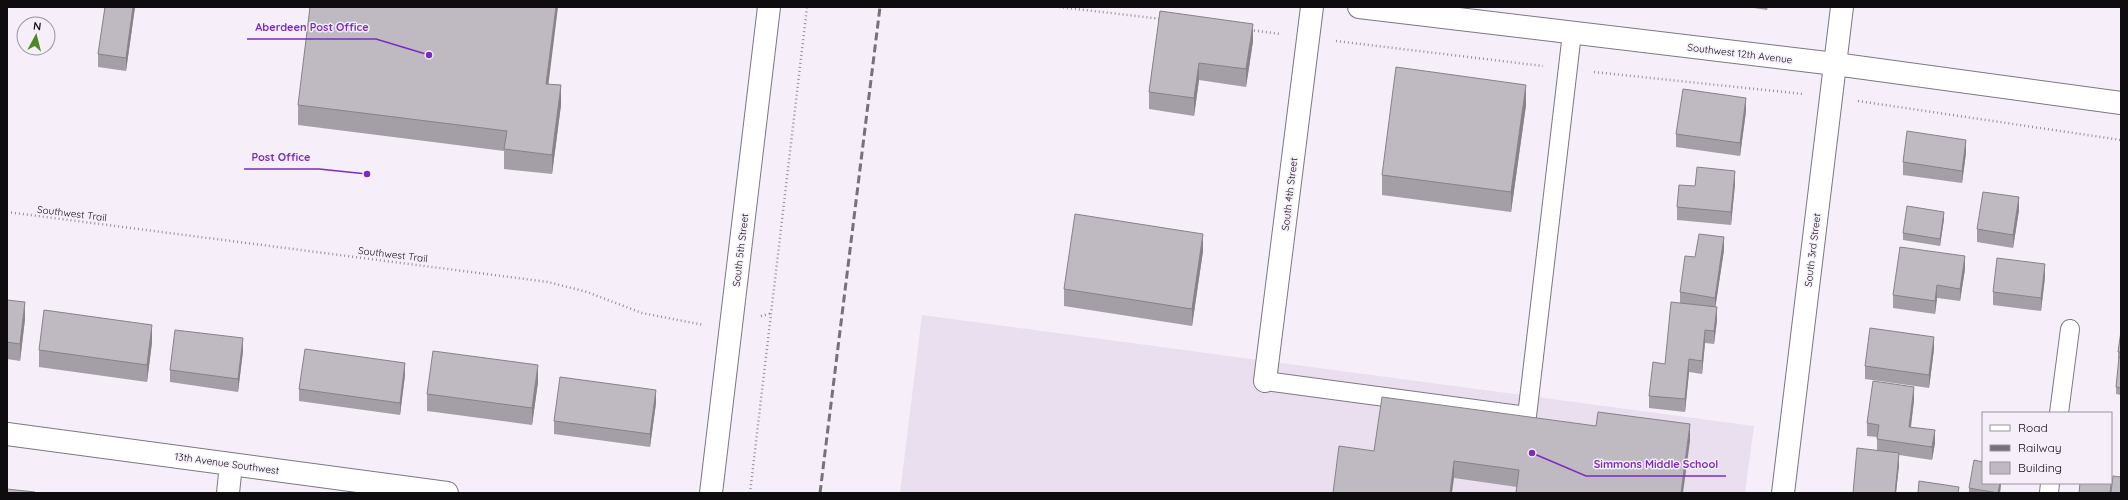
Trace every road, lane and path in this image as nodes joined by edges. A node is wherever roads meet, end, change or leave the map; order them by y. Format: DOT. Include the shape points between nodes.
graph roads {
  1 [pos="770,7"];
  2 [pos="807,7"];
  3 [pos="1312,7"];
  4 [pos="1360,7"];
  5 [pos="1842,7"];
  6 [pos="1572,33"];
  7 [pos="1835,64"];
  8 [pos="2121,103"];
  9 [pos="7,212"];
  10 [pos="772,313"];
  11 [pos="732,322"];
  12 [pos="2070,329"];
  13 [pos="1265,381"];
  14 [pos="2059,412"];
  15 [pos="7,434"];
  16 [pos="231,464"];
  17 [pos="228,493"];
  18 [pos="447,493"];
  19 [pos="711,493"];
  20 [pos="750,493"];
  21 [pos="1783,493"];
  1 -- 11 [label="street, South 5th Street"];
  2 -- 10 [label="path"];
  3 -- 13 [label="street, South 4th Street"];
  4 -- 6 [label="street, Southwest 12th Avenue"];
  5 -- 7 [label="street, South 3rd Street"];
  6 -- 7 [label="street, Southwest 12th Avenue"];
  6 -- 13 [label="lane" via="1527,416"];
  7 -- 8 [label="street, Southwest 12th Avenue"];
  7 -- 21 [label="street, South 3rd Street"];
  9 -- 11 [label="path, Southwest Trail" via="548,282 587,292 642,313 702,325"];
  10 -- 11 [label="path, Southwest Trail"];
  10 -- 20 [label="path"];
  11 -- 19 [label="street, South 5th Street"];
  12 -- 14 [label="lane"];
  15 -- 16 [label="street, 13th Avenue Southwest"];
  16 -- 17 [label="street"];
  16 -- 18 [label="street, 13th Avenue Southwest"];
}
